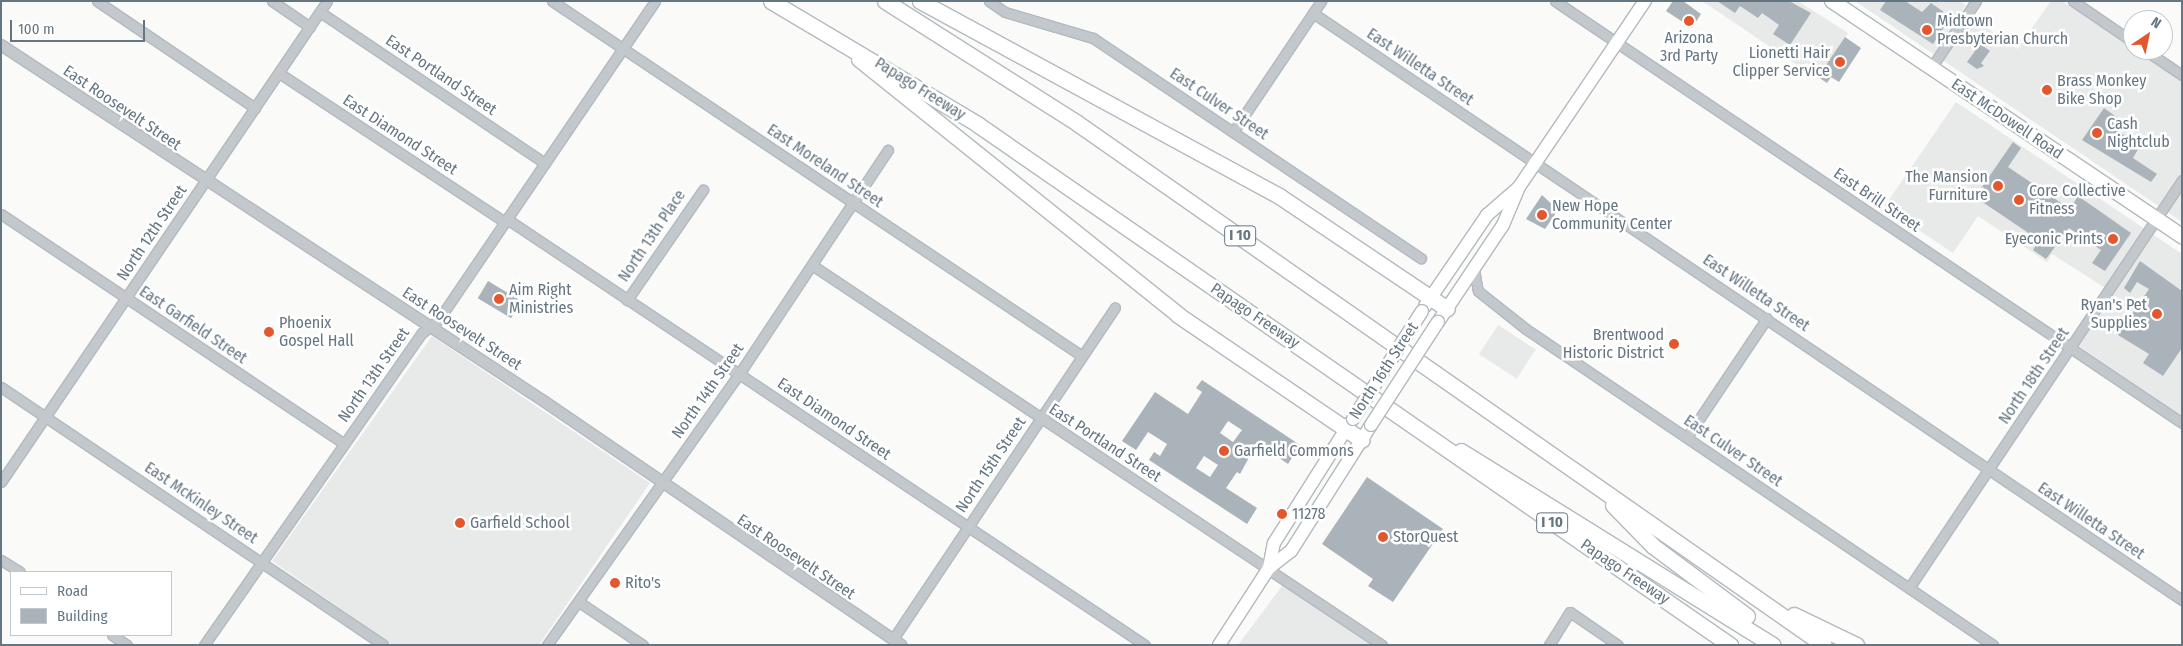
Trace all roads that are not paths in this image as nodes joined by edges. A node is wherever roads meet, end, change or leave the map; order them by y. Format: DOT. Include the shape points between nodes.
graph roads {
  1 [pos="97,1"];
  2 [pos="272,1"];
  3 [pos="327,1"];
  4 [pos="552,1"];
  5 [pos="655,1"];
  6 [pos="771,1"];
  7 [pos="885,1"];
  8 [pos="920,1"];
  9 [pos="989,1"];
  10 [pos="1321,1"];
  11 [pos="1555,1"];
  12 [pos="1645,1"];
  13 [pos="1832,1"];
  14 [pos="1976,1"];
  15 [pos="2073,1"];
  16 [pos="320,12"];
  17 [pos="1313,13"];
  18 [pos="310,27"];
  19 [pos="2123,35"];
  20 [pos="834,36"];
  21 [pos="1617,42"];
  22 [pos="1,45"];
  23 [pos="623,49"];
  24 [pos="2160,60"];
  25 [pos="1931,68"];
  26 [pos="279,73"];
  27 [pos="2182,75"];
  28 [pos="254,108"];
  29 [pos="1233,132"];
  30 [pos="888,150"];
  31 [pos="1535,162"];
  32 [pos="545,163"];
  33 [pos="2182,180"];
  34 [pos="205,181"];
  35 [pos="1519,187"];
  36 [pos="702,190"];
  37 [pos="853,203"];
  38 [pos="1,214"];
  39 [pos="2156,219"];
  40 [pos="506,220"];
  41 [pos="2182,236"];
  42 [pos="1421,258"];
  43 [pos="812,265"];
  44 [pos="1474,269"];
  45 [pos="1431,297"];
  46 [pos="126,298"];
  47 [pos="627,300"];
  48 [pos="1115,307"];
  49 [pos="1447,309"];
  50 [pos="1768,318"];
  51 [pos="430,327"];
  52 [pos="2070,349"];
  53 [pos="1082,356"];
  54 [pos="739,374"];
  55 [pos="1,387"];
  56 [pos="45,417"];
  57 [pos="1040,419"];
  58 [pos="1350,424"];
  59 [pos="2182,424"];
  60 [pos="1424,431"];
  61 [pos="1687,437"];
  62 [pos="1362,440"];
  63 [pos="344,444"];
  64 [pos="1989,469"];
  65 [pos="1589,480"];
  66 [pos="1,482"];
  67 [pos="663,482"];
  68 [pos="968,527"];
  69 [pos="1,560"];
  70 [pos="262,562"];
  71 [pos="1269,568"];
  72 [pos="18,571"];
  73 [pos="1909,588"];
  74 [pos="1756,597"];
  75 [pos="2182,600"];
  76 [pos="579,602"];
  77 [pos="114,636"];
  78 [pos="897,642"];
  79 [pos="127,645"];
  80 [pos="204,645"];
  81 [pos="383,645"];
  82 [pos="547,645"];
  83 [pos="642,645"];
  84 [pos="1145,645"];
  85 [pos="1219,645"];
  86 [pos="1382,645"];
  87 [pos="1549,645"];
  88 [pos="1618,645"];
  89 [pos="1730,645"];
  90 [pos="1773,645"];
  91 [pos="1787,645"];
  92 [pos="1824,645"];
  93 [pos="1856,645"];
  94 [pos="1993,645"];
  1 -- 28 [label="street"];
  2 -- 18 [label="street"];
  3 -- 16 [label="street, North 12th Street"];
  4 -- 23 [label="street, East Moreland Street"];
  5 -- 23 [label="street, North 13th Street"];
  6 -- 20 [label="highway, Papago Freeway / I 10"];
  7 -- 65 [label="highway, I 10" via="1077,122"];
  8 -- 45 [label="highway" via="1262,186"];
  9 -- 29 [label="street, East Culver Street" via="1005,12 1082,32"];
  10 -- 17 [label="street"];
  11 -- 21 [label="street, East Brill Street"];
  12 -- 21 [label="main road, North 16th Street"];
  13 -- 25 [label="main road, East McDowell Road"];
  14 -- 25 [label="street"];
  15 -- 19 [label="street"];
  16 -- 18 [label="street, North 12th Street"];
  16 -- 32 [label="street, East Portland Street"];
  17 -- 29 [label="street"];
  17 -- 31 [label="street, East Willetta Street"];
  18 -- 26 [label="street, North 12th Street"];
  20 -- 58 [label="highway" via="897,93 1007,175 1158,299"];
  20 -- 60 [label="highway, Papago Freeway / I 10" via="976,124"];
  21 -- 31 [label="main road, North 16th Street"];
  21 -- 52 [label="street, East Brill Street"];
  22 -- 34 [label="street, East Roosevelt Street"];
  23 -- 32 [label="street, North 13th Street"];
  23 -- 37 [label="street, East Moreland Street"];
  24 -- 27 [label="street"];
  25 -- 39 [label="main road, East McDowell Road"];
  26 -- 28 [label="street, North 12th Street"];
  26 -- 40 [label="street, East Diamond Street"];
  28 -- 34 [label="street, North 12th Street"];
  29 -- 42 [label="street, East Culver Street"];
  30 -- 37 [label="street, North 14th Street"];
  31 -- 35 [label="main road, North 16th Street"];
  31 -- 50 [label="street, East Willetta Street"];
  32 -- 40 [label="street, North 13th Street"];
  33 -- 39 [label="street, North 18th Street"];
  34 -- 46 [label="street, North 12th Street"];
  34 -- 51 [label="street, East Roosevelt Street"];
  35 -- 44 [label="main road, North 16th Street" via="1504,225"];
  35 -- 45 [label="main road, North 16th Street" via="1487,215"];
  36 -- 47 [label="street, North 13th Place"];
  37 -- 43 [label="street, North 14th Street"];
  37 -- 53 [label="street, East Moreland Street"];
  38 -- 46 [label="street, East Garfield Street"];
  39 -- 41 [label="main road, East McDowell Road"];
  39 -- 52 [label="street, North 18th Street"];
  40 -- 47 [label="street, East Diamond Street"];
  40 -- 51 [label="street, North 13th Street"];
  43 -- 54 [label="street, North 14th Street"];
  43 -- 57 [label="street, East Portland Street"];
  44 -- 49 [label="main road, North 16th Street"];
  44 -- 61 [label="street, East Culver Street" via="1474,283 1483,295"];
  45 -- 49 [label="highway"];
  45 -- 58 [label="main road, North 16th Street, bridge"];
  46 -- 56 [label="street, North 12th Street"];
  46 -- 63 [label="street, East Garfield Street"];
  47 -- 54 [label="street, East Diamond Street"];
  48 -- 53 [label="street, North 15th Street"];
  49 -- 62 [label="main road, North 16th Street, bridge"];
  50 -- 61 [label="street"];
  50 -- 64 [label="street, East Willetta Street"];
  51 -- 63 [label="street, North 13th Street"];
  51 -- 67 [label="street, East Roosevelt Street"];
  52 -- 59 [label="street, East Brill Street"];
  52 -- 64 [label="street, North 18th Street"];
  53 -- 57 [label="street, North 15th Street"];
  54 -- 67 [label="street, North 14th Street"];
  54 -- 68 [label="street, East Diamond Street"];
  55 -- 56 [label="street, East McKinley Street"];
  56 -- 66 [label="street, North 12th Street"];
  56 -- 70 [label="street, East McKinley Street"];
  57 -- 68 [label="street, North 15th Street"];
  57 -- 71 [label="street, East Portland Street"];
  58 -- 62 [label="highway"];
  58 -- 71 [label="main road, North 16th Street" via="1274,543"];
  60 -- 89 [label="highway, Papago Freeway / I 10"];
  60 -- 90 [label="highway" via="1483,462"];
  61 -- 73 [label="street, East Culver Street"];
  62 -- 71 [label="main road, North 16th Street" via="1291,551"];
  63 -- 70 [label="street, North 13th Street"];
  64 -- 73 [label="street, North 18th Street"];
  64 -- 75 [label="street, East Willetta Street"];
  65 -- 74 [label="highway, I 10"];
  65 -- 91 [label="highway" via="1653,546"];
  67 -- 76 [label="street, North 14th Street"];
  67 -- 78 [label="street, East Roosevelt Street"];
  68 -- 78 [label="street, North 15th Street"];
  68 -- 84 [label="street, East Diamond Street"];
  69 -- 72 [label="street"];
  70 -- 80 [label="street, North 13th Street"];
  70 -- 81 [label="street, East McKinley Street"];
  71 -- 85 [label="main road, North 16th Street"];
  71 -- 86 [label="street, East Portland Street"];
  73 -- 94 [label="street, East Culver Street"];
  74 -- 92 [label="highway, I 10"];
  74 -- 93 [label="highway"];
  76 -- 82 [label="street, North 14th Street"];
  76 -- 83 [label="street"];
  77 -- 79 [label="street"];
  87 -- 88 [label="street" via="1570,612"];
}
